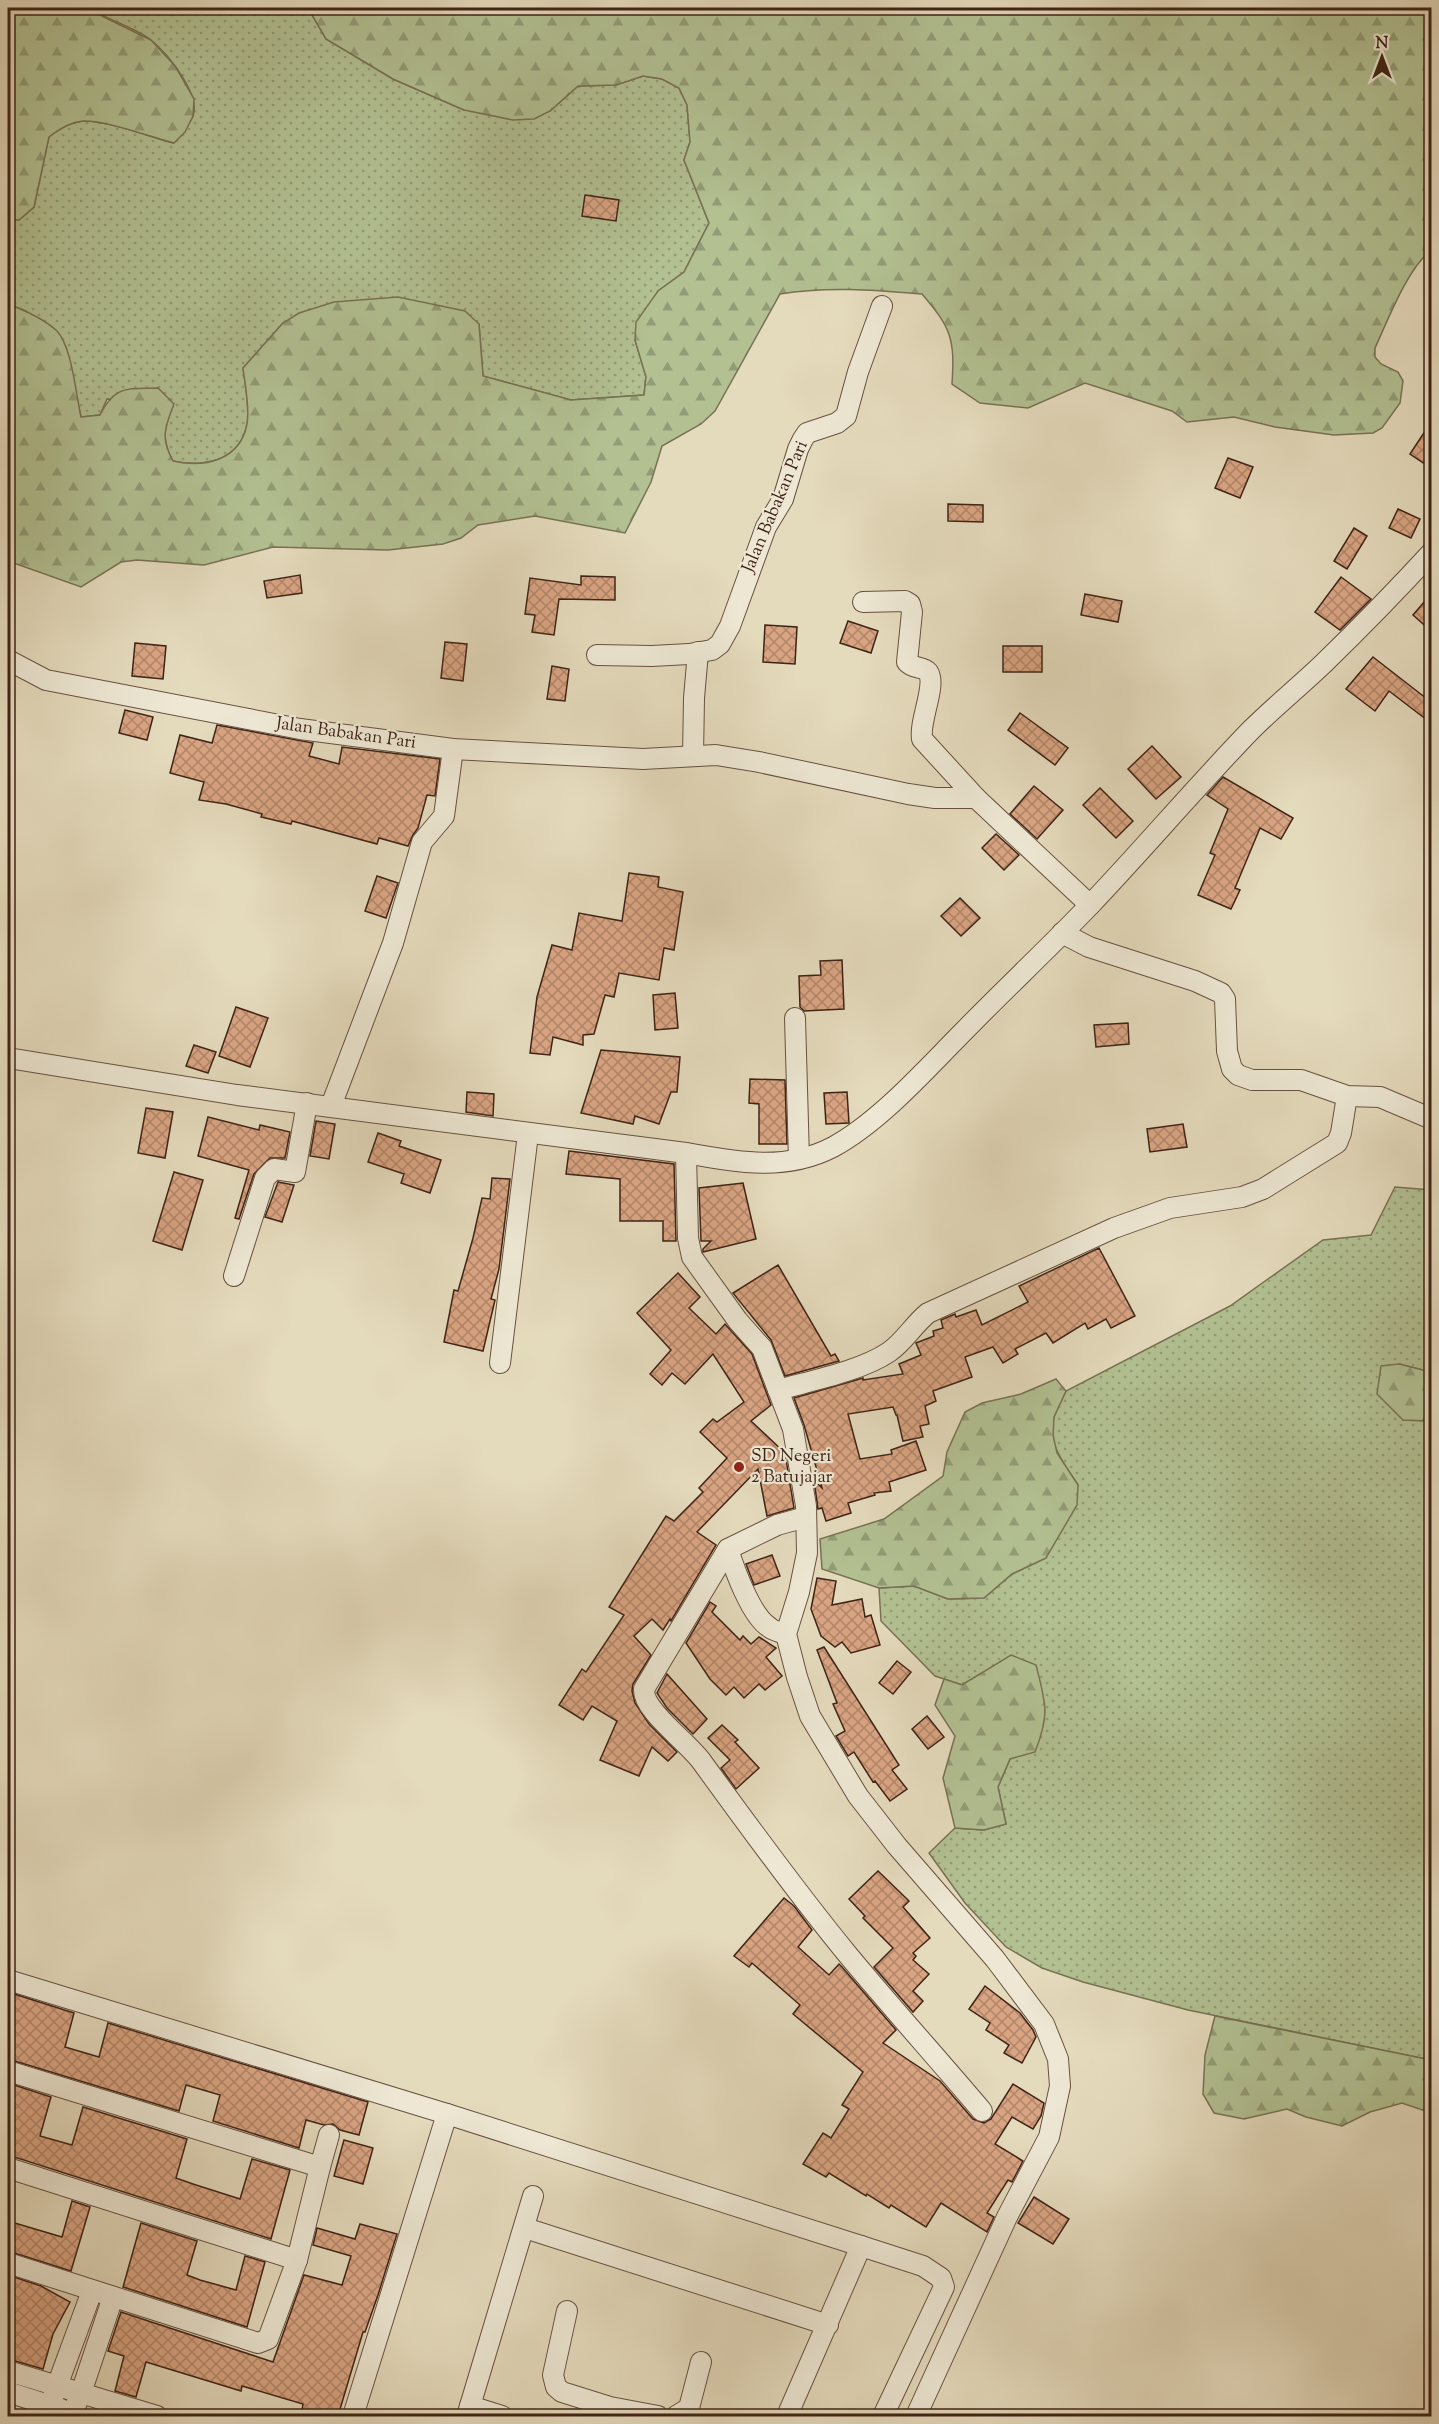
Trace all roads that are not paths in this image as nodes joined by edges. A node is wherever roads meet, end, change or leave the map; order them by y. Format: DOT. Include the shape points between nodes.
graph roads {
  1 [pos="882,306"];
  2 [pos="1431,552"];
  3 [pos="863,602"];
  4 [pos="698,652"];
  5 [pos="597,655"];
  6 [pos="8,660"];
  7 [pos="453,749"];
  8 [pos="693,756"];
  9 [pos="976,798"];
  10 [pos="1090,905"];
  11 [pos="1062,933"];
  12 [pos="795,1018"];
  13 [pos="8,1058"];
  14 [pos="1347,1096"];
  15 [pos="307,1103"];
  16 [pos="331,1106"];
  17 [pos="1431,1119"];
  18 [pos="528,1134"];
  19 [pos="686,1153"];
  20 [pos="799,1159"];
  21 [pos="234,1276"];
  22 [pos="500,1363"];
  23 [pos="778,1390"];
  24 [pos="806,1517"];
  25 [pos="728,1549"];
  26 [pos="786,1635"];
  27 [pos="8,1980"];
  28 [pos="8,2071"];
  29 [pos="982,2111"];
  30 [pos="447,2114"];
  31 [pos="329,2135"];
  32 [pos="321,2167"];
  33 [pos="8,2168"];
  34 [pos="533,2196"];
  35 [pos="525,2228"];
  36 [pos="861,2246"];
  37 [pos="297,2260"];
  38 [pos="8,2264"];
  39 [pos="92,2291"];
  40 [pos="113,2297"];
  41 [pos="567,2311"];
  42 [pos="828,2325"];
  43 [pos="701,2362"];
  44 [pos="8,2371"];
  45 [pos="58,2385"];
  46 [pos="8,2392"];
  47 [pos="81,2393"];
  48 [pos="51,2411"];
  49 [pos="468,2411"];
  50 [pos="609,2412"];
  51 [pos="77,2415"];
  52 [pos="157,2416"];
  53 [pos="353,2416"];
  54 [pos="502,2416"];
  55 [pos="658,2416"];
  56 [pos="676,2416"];
  57 [pos="787,2416"];
  58 [pos="883,2416"];
  59 [pos="916,2416"];
  1 -- 4 [label="street, Jalan Babakan Pari" via="846,416 807,433 803,439 783,499 766,527 726,634 712,650"];
  2 -- 10 [label="street" via="1323,664 1251,730"];
  3 -- 9 [label="street" via="910,604 907,662 929,675 922,739"];
  4 -- 5 [label="street"];
  4 -- 8 [label="street"];
  6 -- 7 [label="street, Jalan Babakan Pari" via="46,680 73,686 300,729"];
  7 -- 8 [label="street, Jalan Babakan Pari" via="643,759"];
  7 -- 16 [label="street" via="444,816 422,842 393,943"];
  8 -- 9 [label="street, Jalan Babakan Pari" via="716,755 759,762 908,795"];
  9 -- 10 [label="street"];
  10 -- 11 [label="street"];
  11 -- 14 [label="street" via="1089,948 1221,993 1225,999 1227,1051 1232,1069 1239,1075 1252,1080 1301,1080"];
  11 -- 20 [label="street" via="872,1120 830,1148"];
  12 -- 20 [label="street"];
  13 -- 15 [label="street"];
  14 -- 17 [label="street" via="1380,1096"];
  14 -- 23 [label="street" via="1337,1143 1263,1189 1242,1197 1170,1208 1114,1228 928,1313 891,1351 878,1358"];
  15 -- 16 [label="street"];
  15 -- 21 [label="street" via="294,1172 274,1169 265,1178"];
  16 -- 18 [label="street"];
  18 -- 19 [label="street"];
  18 -- 22 [label="street"];
  19 -- 20 [label="street" via="739,1162 777,1164"];
  19 -- 23 [label="street" via="692,1257 762,1348"];
  23 -- 24 [label="street" via="793,1428"];
  24 -- 25 [label="street" via="777,1525"];
  24 -- 26 [label="street" via="804,1573"];
  25 -- 26 [label="street" via="755,1610 767,1627"];
  25 -- 29 [label="street" via="643,1696 652,1710 695,1751 848,1955"];
  26 -- 59 [label="street" via="810,1716 858,1796 1044,2024 1058,2059 1060,2086 1049,2137 1007,2217"];
  27 -- 30 [label="street"];
  28 -- 32 [label="street"];
  30 -- 36 [label="street"];
  30 -- 53 [label="street"];
  31 -- 32 [label="street"];
  32 -- 37 [label="street"];
  33 -- 37 [label="street"];
  34 -- 35 [label="street"];
  35 -- 42 [label="street"];
  35 -- 49 [label="street"];
  36 -- 42 [label="street"];
  36 -- 58 [label="street" via="923,2266 941,2278 944,2287"];
  37 -- 40 [label="street" via="268,2339 258,2343"];
  38 -- 39 [label="street"];
  39 -- 40 [label="street"];
  39 -- 45 [label="street"];
  40 -- 47 [label="street"];
  41 -- 50 [label="street" via="553,2381 562,2392"];
  42 -- 57 [label="street"];
  43 -- 56 [label="street" via="689,2408"];
  44 -- 45 [label="street"];
  45 -- 47 [label="street"];
  45 -- 48 [label="street"];
  46 -- 48 [label="street"];
  47 -- 51 [label="street"];
  47 -- 52 [label="street"];
  48 -- 51 [label="street"];
  49 -- 54 [label="street"];
  50 -- 55 [label="street"];
}
